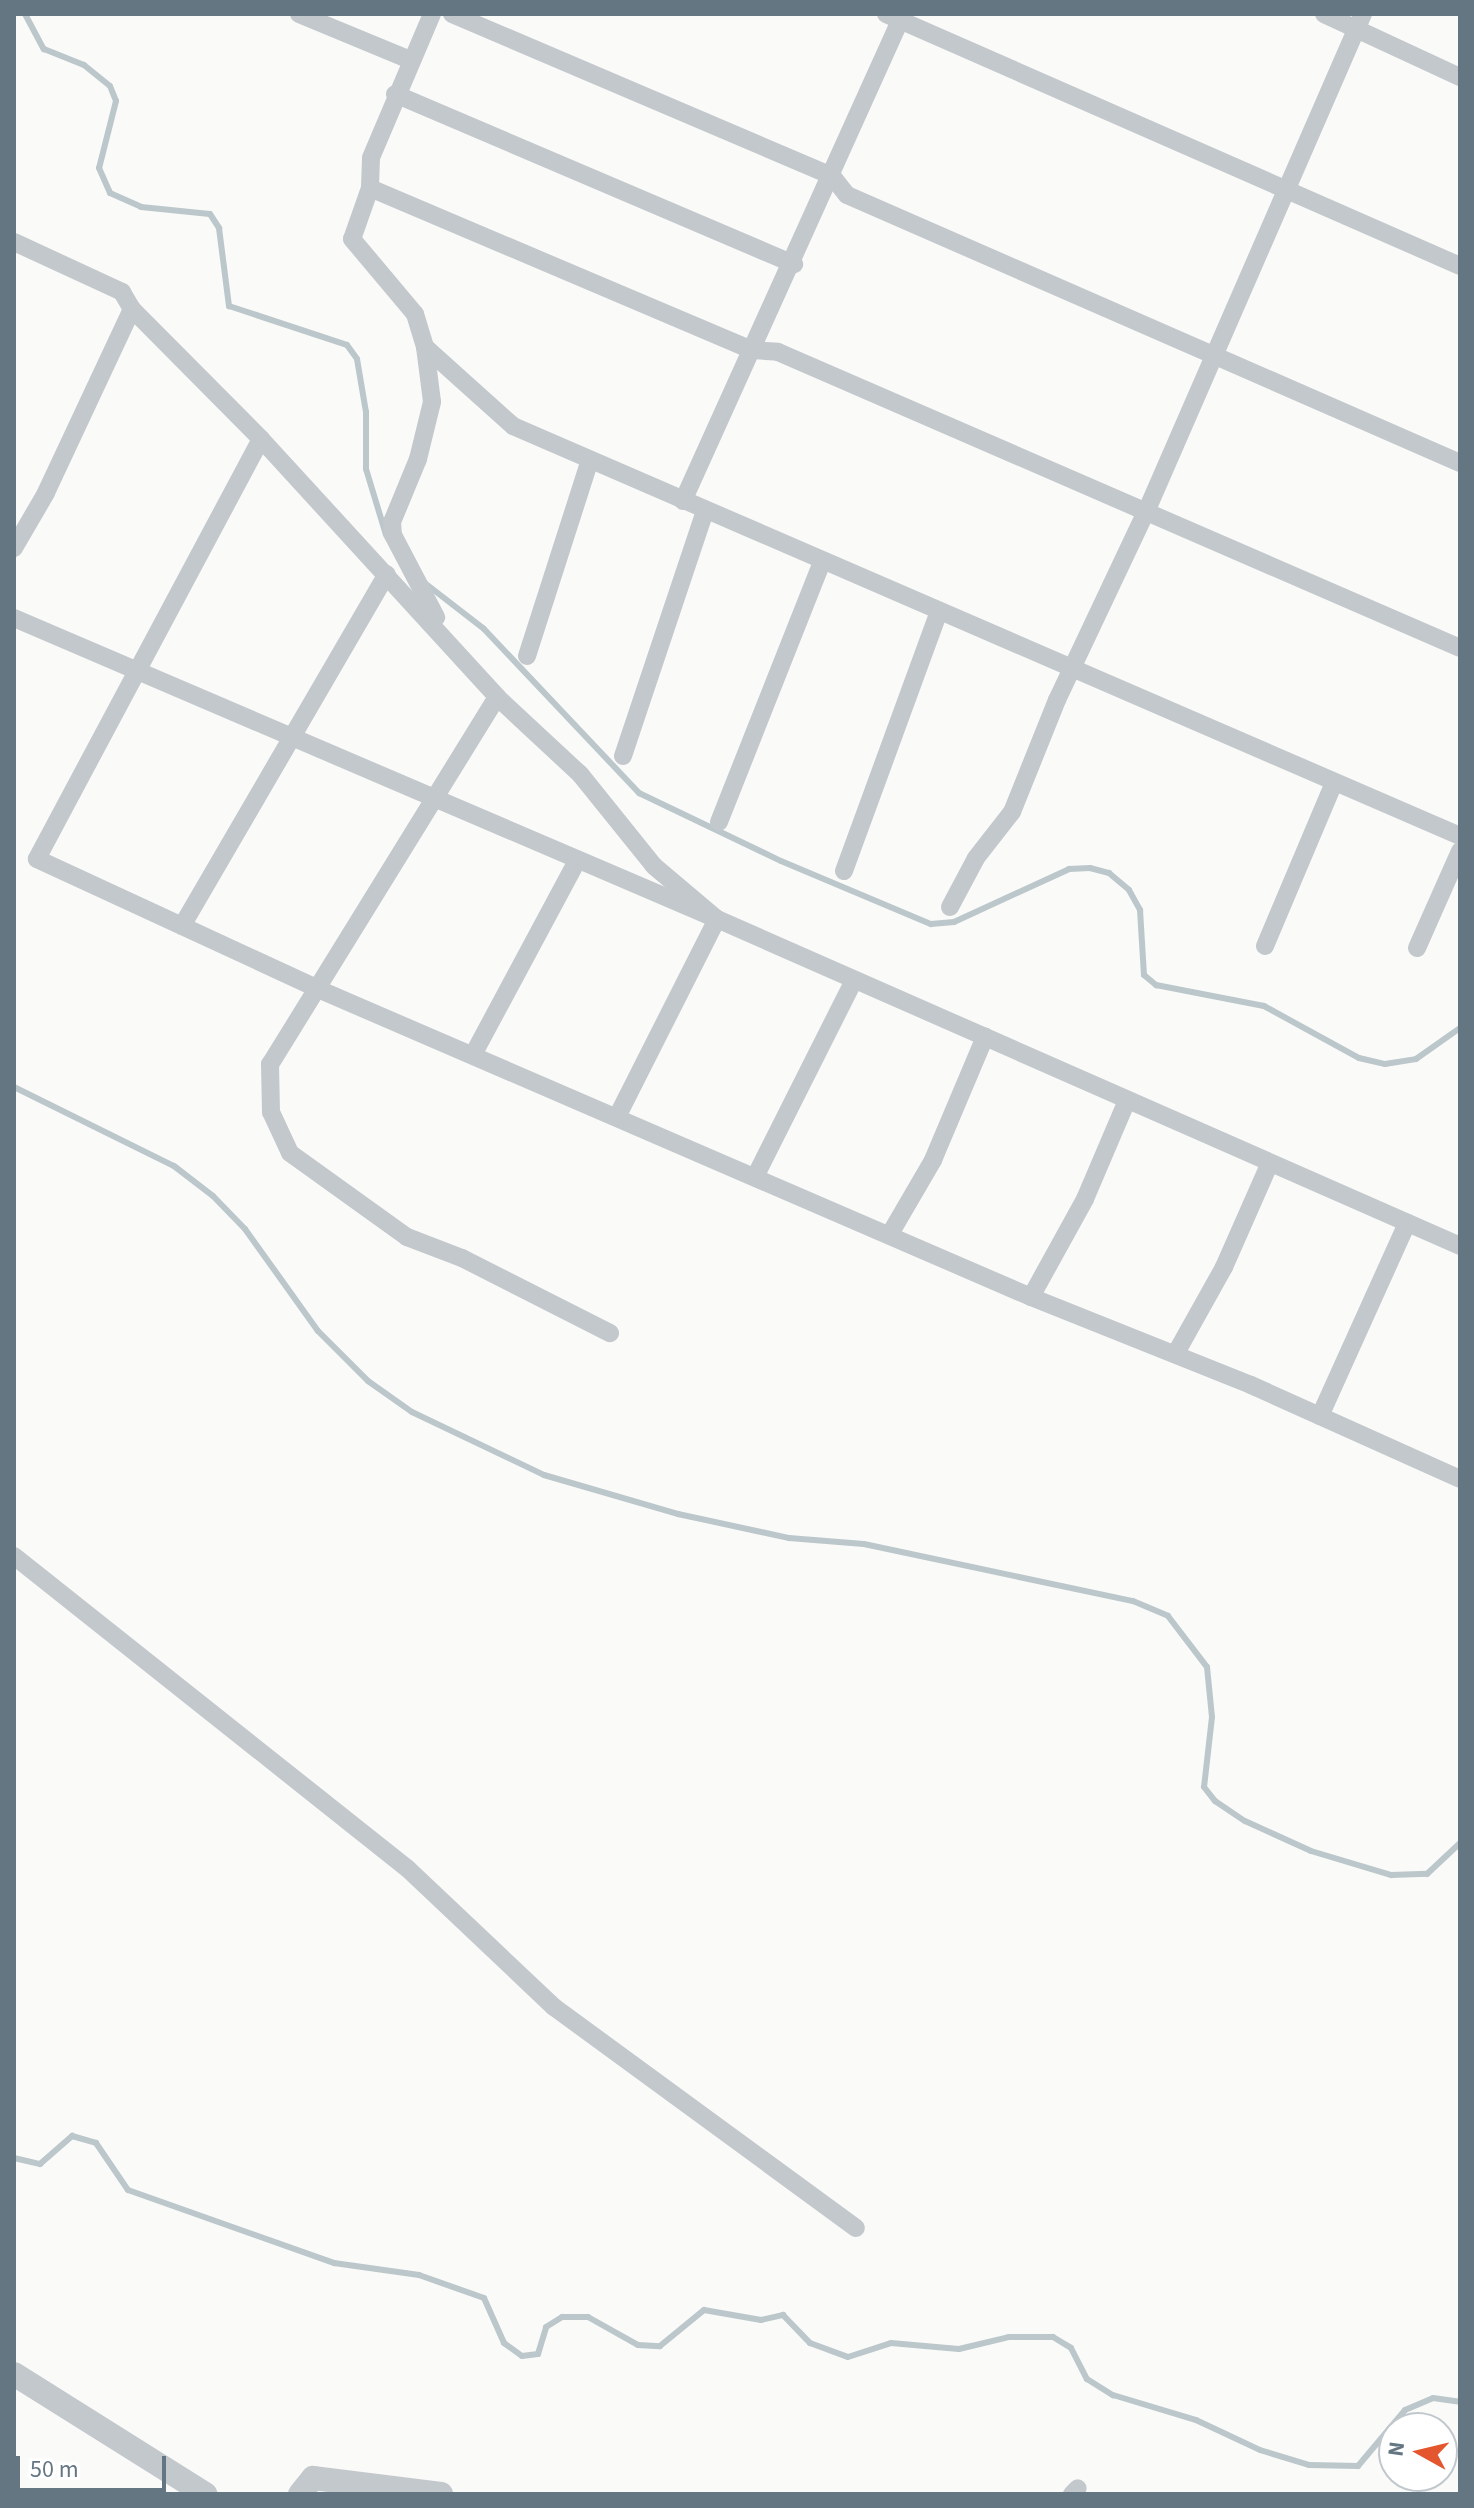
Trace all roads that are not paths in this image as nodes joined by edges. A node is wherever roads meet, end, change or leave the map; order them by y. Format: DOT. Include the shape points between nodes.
graph roads {
  1 [pos="299,14"];
  2 [pos="432,14"];
  3 [pos="452,14"];
  4 [pos="1324,14"];
  5 [pos="896,16"];
  6 [pos="1360,21"];
  7 [pos="410,60"];
  8 [pos="1460,77"];
  9 [pos="395,94"];
  10 [pos="832,176"];
  11 [pos="370,188"];
  12 [pos="1288,188"];
  13 [pos="14,242"];
  14 [pos="794,264"];
  15 [pos="1460,266"];
  16 [pos="132,309"];
  17 [pos="425,347"];
  18 [pos="752,350"];
  19 [pos="1214,357"];
  20 [pos="261,439"];
  21 [pos="590,460"];
  22 [pos="1460,463"];
  23 [pos="683,501"];
  24 [pos="705,511"];
  25 [pos="1146,512"];
  26 [pos="14,548"];
  27 [pos="821,564"];
  28 [pos="387,574"];
  29 [pos="938,614"];
  30 [pos="14,618"];
  31 [pos="450,644"];
  32 [pos="1460,648"];
  33 [pos="527,656"];
  34 [pos="1074,672"];
  35 [pos="136,673"];
  36 [pos="497,697"];
  37 [pos="290,740"];
  38 [pos="623,756"];
  39 [pos="1334,783"];
  40 [pos="431,799"];
  41 [pos="719,822"];
  42 [pos="1460,836"];
  43 [pos="1460,851"];
  44 [pos="577,861"];
  45 [pos="844,871"];
  46 [pos="950,907"];
  47 [pos="717,919"];
  48 [pos="182,926"];
  49 [pos="1265,946"];
  50 [pos="1417,948"];
  51 [pos="854,980"];
  52 [pos="318,989"];
  53 [pos="985,1037"];
  54 [pos="474,1053"];
  55 [pos="1126,1103"];
  56 [pos="617,1117"];
  57 [pos="1269,1165"];
  58 [pos="755,1177"];
  59 [pos="1407,1223"];
  60 [pos="890,1234"];
  61 [pos="1460,1246"];
  62 [pos="1031,1297"];
  63 [pos="610,1333"];
  64 [pos="1176,1353"];
  65 [pos="1320,1416"];
  66 [pos="1460,1479"];
  67 [pos="14,1556"];
  68 [pos="856,2228"];
  69 [pos="14,2374"];
  70 [pos="205,2494"];
  71 [pos="300,2494"];
  72 [pos="441,2494"];
  1 -- 7 [label="street"];
  2 -- 7 [label="street"];
  3 -- 10 [label="street"];
  4 -- 6 [label="street"];
  5 -- 10 [label="street"];
  5 -- 12 [label="street"];
  6 -- 8 [label="street"];
  6 -- 12 [label="street"];
  7 -- 9 [label="street"];
  9 -- 11 [label="street" via="371,158"];
  9 -- 14 [label="street"];
  10 -- 14 [label="street"];
  10 -- 19 [label="street" via="847,195"];
  11 -- 17 [label="street" via="352,239 415,314"];
  11 -- 18 [label="street"];
  12 -- 15 [label="street"];
  12 -- 19 [label="street"];
  13 -- 16 [label="street" via="122,292"];
  14 -- 18 [label="street"];
  16 -- 20 [label="street"];
  16 -- 26 [label="street" via="46,493"];
  17 -- 21 [label="street" via="513,426"];
  17 -- 31 [label="street" via="432,402 418,459 398,502 393,535"];
  18 -- 23 [label="street"];
  18 -- 25 [label="street" via="778,352"];
  19 -- 22 [label="street"];
  19 -- 25 [label="street"];
  20 -- 28 [label="street"];
  20 -- 35 [label="street"];
  21 -- 23 [label="street"];
  21 -- 33 [label="street"];
  23 -- 24 [label="street"];
  24 -- 27 [label="street"];
  24 -- 38 [label="street"];
  25 -- 32 [label="street"];
  25 -- 34 [label="street"];
  27 -- 29 [label="street"];
  27 -- 41 [label="street"];
  28 -- 31 [label="street"];
  28 -- 37 [label="street"];
  29 -- 34 [label="street"];
  29 -- 45 [label="street"];
  30 -- 35 [label="street"];
  31 -- 36 [label="street"];
  34 -- 39 [label="street"];
  34 -- 46 [label="street" via="1057,700 1012,812 976,858"];
  35 -- 37 [label="street"];
  35 -- 48 [label="street" via="37,859"];
  36 -- 40 [label="street"];
  36 -- 47 [label="street" via="580,774 654,866"];
  37 -- 40 [label="street"];
  37 -- 48 [label="street"];
  39 -- 42 [label="street"];
  39 -- 49 [label="street"];
  40 -- 44 [label="street"];
  40 -- 52 [label="street"];
  43 -- 50 [label="street"];
  44 -- 47 [label="street"];
  44 -- 54 [label="street"];
  47 -- 51 [label="street"];
  47 -- 56 [label="street"];
  48 -- 52 [label="street"];
  51 -- 53 [label="street"];
  51 -- 58 [label="street"];
  52 -- 54 [label="street"];
  52 -- 63 [label="street" via="270,1064 271,1112 290,1153 407,1237 462,1258"];
  53 -- 55 [label="street"];
  53 -- 60 [label="street" via="933,1160"];
  54 -- 56 [label="street"];
  55 -- 57 [label="street"];
  55 -- 62 [label="street" via="1085,1199"];
  56 -- 58 [label="street"];
  57 -- 59 [label="street"];
  57 -- 64 [label="street" via="1224,1267"];
  58 -- 60 [label="street"];
  59 -- 61 [label="street"];
  59 -- 65 [label="street"];
  60 -- 62 [label="street"];
  62 -- 64 [label="street"];
  64 -- 65 [label="street"];
  65 -- 66 [label="street"];
  67 -- 68 [label="street" via="408,1869 554,2007"];
  69 -- 70 [label="street"];
  71 -- 72 [label="street" via="313,2478"];
}
